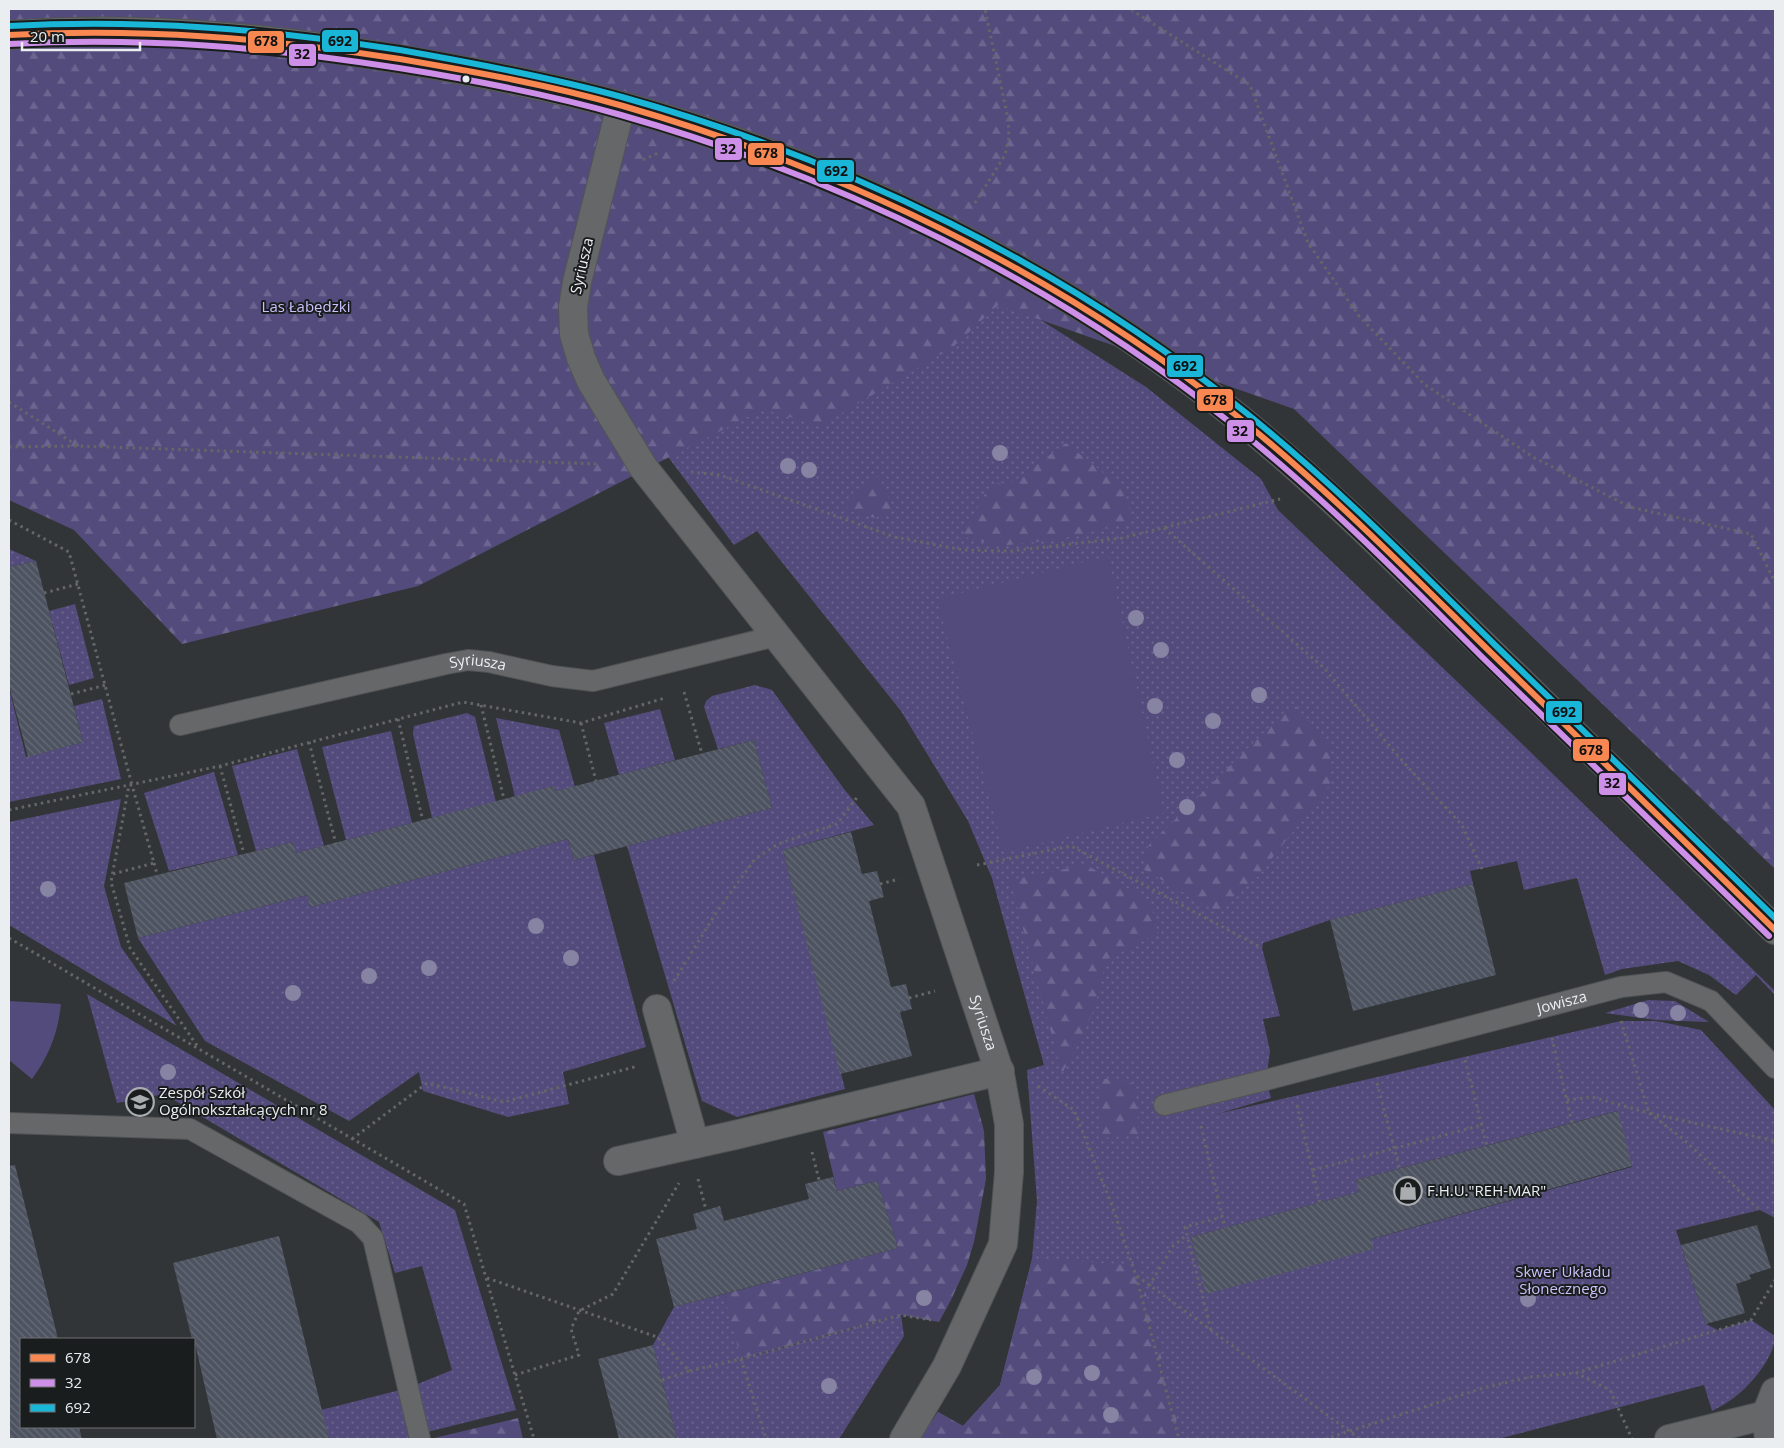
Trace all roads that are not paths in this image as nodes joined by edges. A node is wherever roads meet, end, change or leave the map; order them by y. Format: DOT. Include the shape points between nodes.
graph roads {
  1 [pos="9,35"];
  2 [pos="621,106"];
  3 [pos="776,636"];
  4 [pos="180,725"];
  5 [pos="1775,930"];
  6 [pos="657,1009"];
  7 [pos="1775,1068"];
  8 [pos="1000,1071"];
  9 [pos="1164,1105"];
  10 [pos="9,1124"];
  11 [pos="695,1144"];
  12 [pos="618,1161"];
  13 [pos="1770,1416"];
  14 [pos="420,1439"];
  15 [pos="904,1439"];
  16 [pos="1669,1439"];
  1 -- 2 [label="street" via="168,32 284,42 449,68"];
  2 -- 3 [label="street, Syriusza" via="573,307 574,334 581,358 590,381 643,467"];
  2 -- 5 [label="street" via="761,150 838,180 955,234 1138,343 1234,414 1317,484"];
  3 -- 4 [label="lane, Syriusza" via="594,681 468,660"];
  3 -- 8 [label="street, Syriusza" via="911,806"];
  6 -- 11 [label="street"];
  7 -- 9 [label="lane, Jowisza" via="1711,1001 1666,982 1621,987"];
  8 -- 11 [label="street"];
  8 -- 15 [label="street, Syriusza" via="1009,1124 1003,1244 947,1366"];
  10 -- 14 [label="lane" via="190,1128 359,1223 372,1238"];
  11 -- 12 [label="street"];
  13 -- 16 [label="street"];
}
